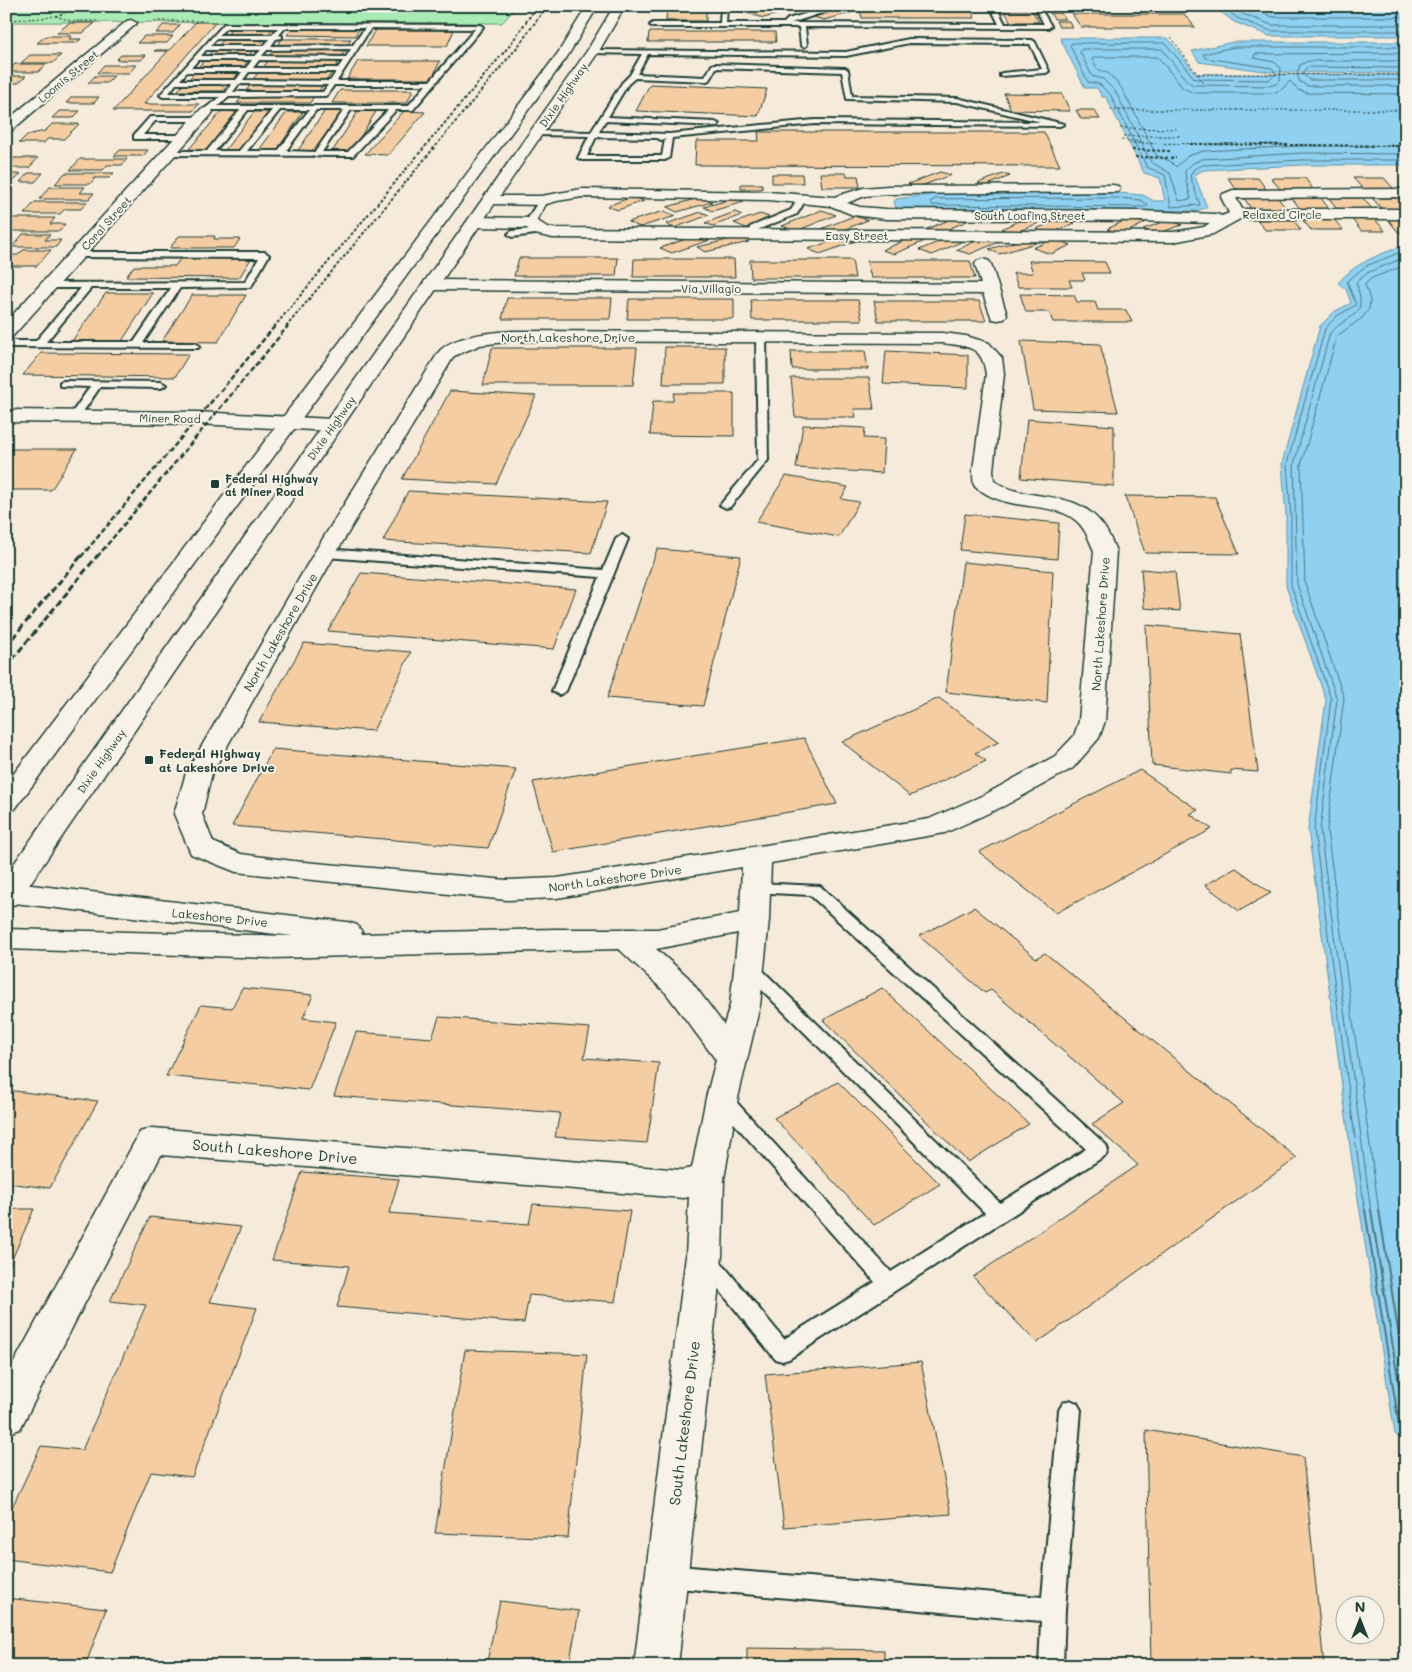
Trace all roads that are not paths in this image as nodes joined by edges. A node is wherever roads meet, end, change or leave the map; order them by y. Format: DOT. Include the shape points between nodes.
graph roads {
  1 [pos="593,6"];
  2 [pos="620,6"];
  3 [pos="724,6"];
  4 [pos="840,6"];
  5 [pos="993,6"];
  6 [pos="1046,6"];
  7 [pos="131,23"];
  8 [pos="584,24"];
  9 [pos="610,24"];
  10 [pos="652,25"];
  11 [pos="723,25"];
  12 [pos="786,25"];
  13 [pos="802,25"];
  14 [pos="283,26"];
  15 [pos="369,26"];
  16 [pos="1003,26"];
  17 [pos="214,37"];
  18 [pos="274,37"];
  19 [pos="284,37"];
  20 [pos="352,38"];
  21 [pos="361,38"];
  22 [pos="804,45"];
  23 [pos="204,48"];
  24 [pos="266,48"];
  25 [pos="355,48"];
  26 [pos="593,51"];
  27 [pos="646,52"];
  28 [pos="195,58"];
  29 [pos="257,58"];
  30 [pos="348,59"];
  31 [pos="184,70"];
  32 [pos="248,70"];
  33 [pos="340,70"];
  34 [pos="1002,74"];
  35 [pos="633,76"];
  36 [pos="174,82"];
  37 [pos="238,82"];
  38 [pos="332,82"];
  39 [pos="432,83"];
  40 [pos="228,94"];
  41 [pos="246,108"];
  42 [pos="278,108"];
  43 [pos="314,108"];
  44 [pos="349,108"];
  45 [pos="394,108"];
  46 [pos="206,113"];
  47 [pos="604,119"];
  48 [pos="511,124"];
  49 [pos="761,126"];
  50 [pos="6,128"];
  51 [pos="595,134"];
  52 [pos="668,136"];
  53 [pos="185,137"];
  54 [pos="534,137"];
  55 [pos="589,142"];
  56 [pos="169,153"];
  57 [pos="209,153"];
  58 [pos="241,153"];
  59 [pos="280,154"];
  60 [pos="317,154"];
  61 [pos="1113,189"];
  62 [pos="1406,193"];
  63 [pos="803,198"];
  64 [pos="490,200"];
  65 [pos="543,202"];
  66 [pos="835,202"];
  67 [pos="1406,214"];
  68 [pos="1232,217"];
  69 [pos="475,222"];
  70 [pos="536,227"];
  71 [pos="512,234"];
  72 [pos="752,234"];
  73 [pos="77,255"];
  74 [pos="984,264"];
  75 [pos="50,285"];
  76 [pos="88,285"];
  77 [pos="177,285"];
  78 [pos="431,285"];
  79 [pos="991,289"];
  80 [pos="998,315"];
  81 [pos="6,333"];
  82 [pos="761,338"];
  83 [pos="6,344"];
  84 [pos="38,345"];
  85 [pos="136,346"];
  86 [pos="195,346"];
  87 [pos="64,384"];
  88 [pos="97,384"];
  89 [pos="161,385"];
  90 [pos="6,416"];
  91 [pos="74,417"];
  92 [pos="289,422"];
  93 [pos="333,425"];
  94 [pos="726,505"];
  95 [pos="622,539"];
  96 [pos="325,553"];
  97 [pos="607,574"];
  98 [pos="559,691"];
  99 [pos="6,803"];
  100 [pos="756,857"];
  101 [pos="7,894"];
  102 [pos="755,904"];
  103 [pos="6,939"];
  104 [pos="626,940"];
  105 [pos="433,942"];
  106 [pos="750,968"];
  107 [pos="732,1058"];
  108 [pos="722,1098"];
  109 [pos="706,1179"];
  110 [pos="999,1214"];
  111 [pos="704,1256"];
  112 [pos="890,1284"];
  113 [pos="1070,1410"];
  114 [pos="6,1416"];
  115 [pos="666,1576"];
  116 [pos="1053,1610"];
  117 [pos="656,1666"];
  118 [pos="1051,1666"];
  1 -- 8 [label="street, Dixie Highway"];
  2 -- 9 [label="street, Dixie Highway"];
  3 -- 11 [label="lane"];
  4 -- 12 [label="lane" via="790,20"];
  5 -- 16 [label="lane"];
  6 -- 16 [label="lane" via="1039,10 1048,26"];
  7 -- 50 [label="street, Loomis Street"];
  8 -- 9 [label="street"];
  8 -- 48 [label="street, Dixie Highway"];
  9 -- 26 [label="street, Dixie Highway"];
  10 -- 11 [label="lane"];
  11 -- 12 [label="lane"];
  12 -- 13 [label="lane"];
  13 -- 16 [label="lane"];
  13 -- 22 [label="lane"];
  14 -- 15 [label="lane"];
  14 -- 17 [label="lane" via="224,26"];
  14 -- 18 [label="lane"];
  15 -- 21 [label="lane"];
  15 -- 39 [label="lane" via="480,27"];
  17 -- 18 [label="lane"];
  17 -- 23 [label="lane"];
  18 -- 19 [label="lane"];
  18 -- 24 [label="lane"];
  20 -- 21 [label="lane"];
  21 -- 25 [label="lane"];
  23 -- 24 [label="lane"];
  23 -- 28 [label="lane"];
  24 -- 25 [label="lane"];
  24 -- 29 [label="lane"];
  25 -- 30 [label="lane"];
  26 -- 27 [label="lane"];
  26 -- 54 [label="street, Dixie Highway"];
  27 -- 34 [label="lane" via="846,54 909,41 1032,42 1046,71"];
  27 -- 35 [label="lane"];
  28 -- 29 [label="lane"];
  28 -- 31 [label="lane"];
  29 -- 30 [label="lane"];
  29 -- 32 [label="lane"];
  30 -- 33 [label="lane"];
  31 -- 32 [label="lane"];
  31 -- 36 [label="lane"];
  32 -- 33 [label="lane"];
  32 -- 37 [label="lane"];
  33 -- 38 [label="lane"];
  35 -- 47 [label="lane" via="625,83"];
  35 -- 49 [label="lane" via="707,79 714,66 845,70 849,98 957,100 1060,124 815,122"];
  36 -- 37 [label="lane"];
  36 -- 40 [label="lane" via="163,94"];
  37 -- 38 [label="lane"];
  37 -- 40 [label="lane"];
  38 -- 39 [label="lane"];
  38 -- 40 [label="lane" via="324,94"];
  39 -- 45 [label="lane" via="410,108"];
  40 -- 46 [label="lane"];
  41 -- 42 [label="lane"];
  41 -- 46 [label="lane"];
  41 -- 57 [label="lane"];
  42 -- 43 [label="lane"];
  42 -- 58 [label="lane"];
  43 -- 44 [label="lane"];
  43 -- 59 [label="lane"];
  44 -- 45 [label="lane"];
  44 -- 60 [label="lane"];
  45 -- 60 [label="lane" via="350,154"];
  46 -- 53 [label="street, Coral Street"];
  46 -- 53 [label="lane" via="153,119 137,137"];
  47 -- 49 [label="lane"];
  47 -- 51 [label="lane"];
  48 -- 54 [label="street"];
  48 -- 92 [label="street, Dixie Highway"];
  49 -- 52 [label="lane"];
  51 -- 52 [label="lane"];
  51 -- 54 [label="lane"];
  51 -- 55 [label="lane"];
  52 -- 55 [label="lane" via="648,141"];
  52 -- 55 [label="lane" via="665,158 582,158"];
  53 -- 56 [label="street, Coral Street"];
  54 -- 55 [label="lane"];
  54 -- 64 [label="street, Dixie Highway"];
  56 -- 57 [label="lane"];
  56 -- 73 [label="street, Coral Street"];
  57 -- 58 [label="lane"];
  58 -- 59 [label="lane"];
  59 -- 60 [label="lane"];
  61 -- 66 [label="street, South Loafing Street" via="888,190 863,192"];
  62 -- 68 [label="street, Relaxed Circle" via="1233,194 1228,197"];
  63 -- 65 [label="street, South Loafing Street" via="582,194 554,197"];
  63 -- 66 [label="street, South Loafing Street"];
  63 -- 72 [label="lane" via="794,212 753,229"];
  64 -- 65 [label="street, South Loafing Street"];
  64 -- 69 [label="street, Dixie Highway"];
  65 -- 70 [label="lane" via="533,216"];
  66 -- 68 [label="street, South Loafing Street" via="856,212 886,214"];
  67 -- 68 [label="street, Relaxed Circle"];
  68 -- 72 [label="street, Easy Street" via="1208,231 1173,237"];
  69 -- 70 [label="street, Easy Street"];
  69 -- 78 [label="street, Dixie Highway"];
  70 -- 71 [label="lane"];
  70 -- 72 [label="street, Easy Street" via="553,234"];
  73 -- 75 [label="street, Coral Street"];
  73 -- 77 [label="lane" via="265,255 248,285"];
  74 -- 79 [label="street"];
  75 -- 76 [label="lane"];
  75 -- 81 [label="street, Coral Street"];
  76 -- 77 [label="lane"];
  76 -- 84 [label="lane"];
  77 -- 85 [label="lane"];
  78 -- 79 [label="street, Via Villagio"];
  78 -- 93 [label="street, Dixie Highway"];
  79 -- 80 [label="street"];
  82 -- 94 [label="lane" via="763,460"];
  82 -- 96 [label="street, North Lakeshore Drive" via="514,336 460,344 447,353"];
  82 -- 100 [label="street, North Lakeshore Drive" via="943,338 983,347 993,358 995,374 984,484 1005,497 1049,502 1077,511 1097,530 1105,551 1092,721 1086,738 1064,762 995,800 935,827"];
  83 -- 84 [label="lane"];
  84 -- 85 [label="lane"];
  85 -- 86 [label="lane"];
  87 -- 88 [label="lane"];
  88 -- 89 [label="lane"];
  88 -- 91 [label="lane"];
  90 -- 91 [label="street, Miner Road"];
  91 -- 92 [label="street, Miner Road"];
  92 -- 93 [label="street, Miner Road"];
  92 -- 99 [label="street, Dixie Highway"];
  93 -- 101 [label="street, Dixie Highway"];
  95 -- 97 [label="lane"];
  96 -- 97 [label="lane"];
  96 -- 100 [label="street, North Lakeshore Drive" via="198,773 188,814 201,848 236,863 507,890 557,888"];
  97 -- 98 [label="lane"];
  100 -- 102 [label="street"];
  101 -- 105 [label="street, Lakeshore Drive"];
  102 -- 104 [label="street, Lakeshore Drive" via="657,940"];
  102 -- 106 [label="street, South Lakeshore Drive"];
  102 -- 110 [label="lane" via="814,890 1099,1150"];
  103 -- 105 [label="street, Lakeshore Drive" via="272,947"];
  104 -- 105 [label="street, Lakeshore Drive"];
  104 -- 107 [label="street" via="677,985"];
  106 -- 107 [label="street, South Lakeshore Drive"];
  106 -- 110 [label="lane"];
  107 -- 108 [label="street, South Lakeshore Drive"];
  108 -- 109 [label="street, South Lakeshore Drive"];
  108 -- 112 [label="lane"];
  109 -- 111 [label="street, South Lakeshore Drive"];
  109 -- 114 [label="street, South Lakeshore Drive" via="683,1184 152,1141"];
  110 -- 112 [label="lane"];
  111 -- 112 [label="lane" via="782,1352"];
  111 -- 115 [label="street, South Lakeshore Drive"];
  113 -- 116 [label="lane"];
  115 -- 116 [label="lane"];
  115 -- 117 [label="street, South Lakeshore Drive"];
  116 -- 118 [label="lane"];
}
